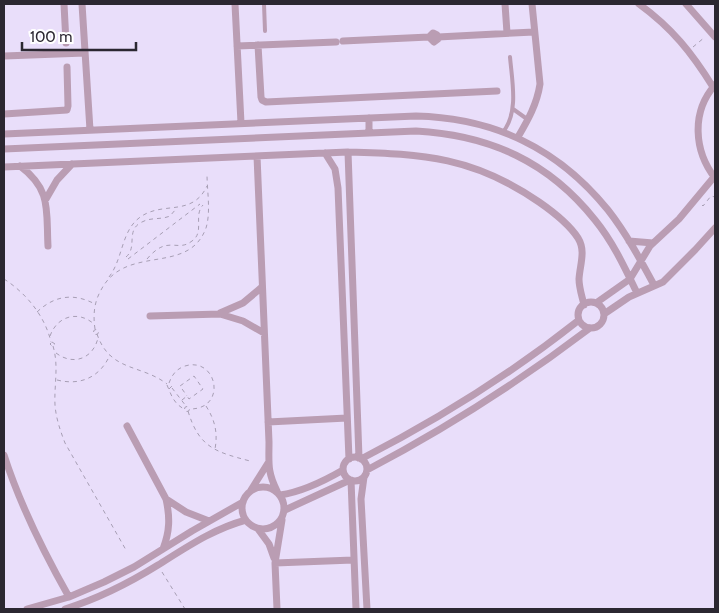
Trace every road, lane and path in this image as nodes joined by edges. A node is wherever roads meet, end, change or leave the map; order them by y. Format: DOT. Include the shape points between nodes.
graph roads {
  1 [pos="64,4"];
  2 [pos="82,4"];
  3 [pos="236,4"];
  4 [pos="264,4"];
  5 [pos="505,4"];
  6 [pos="532,4"];
  7 [pos="639,4"];
  8 [pos="686,4"];
  9 [pos="265,31"];
  10 [pos="534,32"];
  11 [pos="507,33"];
  12 [pos="713,34"];
  13 [pos="66,43"];
  14 [pos="258,45"];
  15 [pos="238,46"];
  16 [pos="689,51"];
  17 [pos="85,52"];
  18 [pos="4,56"];
  19 [pos="510,57"];
  20 [pos="67,68"];
  21 [pos="714,86"];
  22 [pos="497,91"];
  23 [pos="513,109"];
  24 [pos="4,114"];
  25 [pos="369,118"];
  26 [pos="528,120"];
  27 [pos="241,123"];
  28 [pos="90,130"];
  29 [pos="503,132"];
  30 [pos="370,133"];
  31 [pos="4,134"];
  32 [pos="518,137"];
  33 [pos="4,150"];
  34 [pos="348,152"];
  35 [pos="325,153"];
  36 [pos="257,156"];
  37 [pos="72,164"];
  38 [pos="20,166"];
  39 [pos="4,167"];
  40 [pos="206,174"];
  41 [pos="715,177"];
  42 [pos="207,185"];
  43 [pos="715,197"];
  44 [pos="46,199"];
  45 [pos="198,199"];
  46 [pos="696,200"];
  47 [pos="200,204"];
  48 [pos="203,205"];
  49 [pos="208,205"];
  50 [pos="176,208"];
  51 [pos="715,228"];
  52 [pos="629,241"];
  53 [pos="653,243"];
  54 [pos="48,246"];
  55 [pos="122,255"];
  56 [pos="127,258"];
  57 [pos="146,260"];
  58 [pos="641,261"];
  59 [pos="130,264"];
  60 [pos="4,279"];
  61 [pos="108,279"];
  62 [pos="630,279"];
  63 [pos="654,285"];
  64 [pos="262,287"];
  65 [pos="638,293"];
  66 [pos="95,304"];
  67 [pos="596,304"];
  68 [pos="584,305"];
  69 [pos="37,312"];
  70 [pos="220,314"];
  71 [pos="604,314"];
  72 [pos="150,316"];
  73 [pos="579,320"];
  74 [pos="94,325"];
  75 [pos="590,328"];
  76 [pos="95,329"];
  77 [pos="264,333"];
  78 [pos="98,334"];
  79 [pos="50,337"];
  80 [pos="98,337"];
  81 [pos="55,353"];
  82 [pos="110,355"];
  83 [pos="56,380"];
  84 [pos="168,384"];
  85 [pos="170,388"];
  86 [pos="187,396"];
  87 [pos="182,400"];
  88 [pos="206,405"];
  89 [pos="185,408"];
  90 [pos="189,410"];
  91 [pos="348,418"];
  92 [pos="268,422"];
  93 [pos="127,426"];
  94 [pos="215,451"];
  95 [pos="4,455"];
  96 [pos="349,459"];
  97 [pos="360,459"];
  98 [pos="250,461"];
  99 [pos="268,463"];
  100 [pos="343,470"];
  101 [pos="365,473"];
  102 [pos="350,480"];
  103 [pos="278,493"];
  104 [pos="247,495"];
  105 [pos="166,499"];
  106 [pos="243,502"];
  107 [pos="284,513"];
  108 [pos="246,520"];
  109 [pos="209,521"];
  110 [pos="258,528"];
  111 [pos="163,549"];
  112 [pos="126,550"];
  113 [pos="354,560"];
  114 [pos="275,563"];
  115 [pos="158,565"];
  116 [pos="69,597"];
  117 [pos="77,608"];
  118 [pos="27,609"];
  119 [pos="65,609"];
  120 [pos="185,609"];
  121 [pos="277,609"];
  122 [pos="356,609"];
  123 [pos="367,609"];
  1 -- 13 [label="street"];
  2 -- 17 [label="street"];
  3 -- 15 [label="street"];
  4 -- 9 [label="lane"];
  5 -- 11 [label="street"];
  6 -- 10 [label="street"];
  7 -- 16 [label="street"];
  8 -- 12 [label="street"];
  10 -- 11 [label="street"];
  10 -- 26 [label="street" via="540,84"];
  11 -- 14 [label="street" via="438,37 434,42 430,37"];
  12 -- 16 [label="path"];
  14 -- 15 [label="street"];
  14 -- 22 [label="street" via="261,97 266,102"];
  15 -- 27 [label="street"];
  16 -- 21 [label="street"];
  17 -- 18 [label="street"];
  17 -- 28 [label="street"];
  19 -- 23 [label="lane"];
  20 -- 24 [label="street" via="67,110"];
  21 -- 41 [label="street" via="702,108 698,132 702,156"];
  23 -- 26 [label="lane"];
  23 -- 29 [label="lane"];
  25 -- 27 [label="street"];
  25 -- 29 [label="street" via="442,117"];
  25 -- 30 [label="street"];
  26 -- 32 [label="street"];
  27 -- 28 [label="street"];
  28 -- 31 [label="street"];
  29 -- 32 [label="street"];
  30 -- 33 [label="street"];
  30 -- 62 [label="street" via="458,135 492,144 529,162 582,204 609,240"];
  32 -- 52 [label="street" via="576,176 609,211"];
  34 -- 35 [label="street"];
  34 -- 68 [label="street" via="431,156 485,172 521,190 548,208 578,238 583,256 579,279"];
  34 -- 97 [label="street"];
  35 -- 36 [label="street"];
  35 -- 91 [label="street" via="335,169 338,188"];
  36 -- 37 [label="street"];
  36 -- 64 [label="street"];
  37 -- 38 [label="street"];
  37 -- 44 [label="street"];
  38 -- 39 [label="street"];
  38 -- 44 [label="street" via="36,180"];
  40 -- 42 [label="path"];
  41 -- 46 [label="street"];
  42 -- 45 [label="path"];
  42 -- 49 [label="path"];
  43 -- 46 [label="path" via="711,196 703,206"];
  44 -- 54 [label="street"];
  45 -- 47 [label="path"];
  45 -- 50 [label="path"];
  46 -- 53 [label="street"];
  47 -- 48 [label="path"];
  47 -- 56 [label="path"];
  48 -- 49 [label="path"];
  48 -- 57 [label="path" via="198,215 198,234 192,241 184,245 164,245"];
  49 -- 57 [label="path" via="206,227 193,246 174,257"];
  50 -- 55 [label="path" via="153,210 137,219 127,234"];
  50 -- 56 [label="path" via="170,216 137,224 132,232 132,251"];
  51 -- 63 [label="street" via="670,276"];
  52 -- 53 [label="street"];
  52 -- 58 [label="street"];
  53 -- 58 [label="street"];
  55 -- 56 [label="path"];
  55 -- 61 [label="path"];
  56 -- 59 [label="path"];
  57 -- 59 [label="path"];
  58 -- 62 [label="street"];
  58 -- 63 [label="street"];
  59 -- 61 [label="path"];
  60 -- 69 [label="path"];
  61 -- 66 [label="path"];
  62 -- 65 [label="street"];
  62 -- 67 [label="street"];
  63 -- 65 [label="street"];
  64 -- 70 [label="street" via="243,303"];
  64 -- 77 [label="street"];
  65 -- 71 [label="street"];
  66 -- 69 [label="path" via="65,296 54,299"];
  66 -- 74 [label="path"];
  67 -- 68 [label="street"];
  67 -- 71 [label="street"];
  68 -- 73 [label="street" via="580,309"];
  69 -- 79 [label="path"];
  70 -- 72 [label="street"];
  70 -- 77 [label="street" via="243,321"];
  71 -- 75 [label="street" via="602,323"];
  73 -- 75 [label="street"];
  73 -- 97 [label="street" via="490,386"];
  74 -- 76 [label="path"];
  74 -- 79 [label="path" via="82,317 68,317 56,324"];
  75 -- 101 [label="street" via="498,395"];
  76 -- 78 [label="path"];
  76 -- 78 [label="path" via="94,333"];
  77 -- 92 [label="street"];
  78 -- 80 [label="path"];
  79 -- 81 [label="path"];
  80 -- 81 [label="path" via="92,352 78,360 62,358"];
  80 -- 82 [label="path"];
  81 -- 83 [label="path"];
  82 -- 83 [label="path" via="100,371 84,381"];
  82 -- 84 [label="path" via="130,369 151,374"];
  83 -- 112 [label="path" via="55,406 60,431"];
  84 -- 85 [label="path" via="166,387"];
  84 -- 85 [label="path" via="172,385"];
  84 -- 88 [label="path" via="181,367 201,366 211,375 214,388"];
  85 -- 87 [label="path"];
  85 -- 89 [label="path" via="172,399"];
  86 -- 86 [label="path" via="189,399 204,389 194,376 180,386"];
  86 -- 87 [label="path"];
  87 -- 89 [label="path"];
  88 -- 90 [label="path"];
  88 -- 94 [label="path" via="214,422"];
  89 -- 90 [label="path"];
  89 -- 90 [label="path" via="189,407"];
  90 -- 94 [label="path" via="195,430"];
  91 -- 92 [label="street"];
  91 -- 96 [label="street"];
  92 -- 99 [label="street"];
  93 -- 105 [label="street"];
  94 -- 98 [label="path"];
  95 -- 116 [label="street" via="23,508"];
  96 -- 97 [label="street"];
  96 -- 100 [label="street"];
  97 -- 101 [label="street" via="364,462"];
  99 -- 103 [label="street"];
  99 -- 104 [label="street"];
  100 -- 102 [label="street"];
  100 -- 103 [label="street" via="304,488"];
  101 -- 102 [label="street" via="358,481"];
  101 -- 123 [label="street" via="361,499"];
  102 -- 107 [label="street"];
  102 -- 113 [label="street"];
  103 -- 104 [label="street" via="271,488 258,488"];
  103 -- 107 [label="street" via="283,500"];
  104 -- 106 [label="street"];
  105 -- 109 [label="street"];
  105 -- 111 [label="street" via="170,524"];
  106 -- 108 [label="street"];
  106 -- 109 [label="street"];
  107 -- 110 [label="street" via="280,522 270,528"];
  107 -- 114 [label="street"];
  108 -- 110 [label="street"];
  108 -- 115 [label="street" via="213,532"];
  109 -- 111 [label="street"];
  110 -- 114 [label="street" via="269,544"];
  111 -- 116 [label="street" via="134,567"];
  113 -- 114 [label="street"];
  113 -- 122 [label="street"];
  114 -- 121 [label="street"];
  115 -- 117 [label="street"];
  115 -- 120 [label="path"];
  116 -- 118 [label="street"];
  117 -- 119 [label="street"];
}
